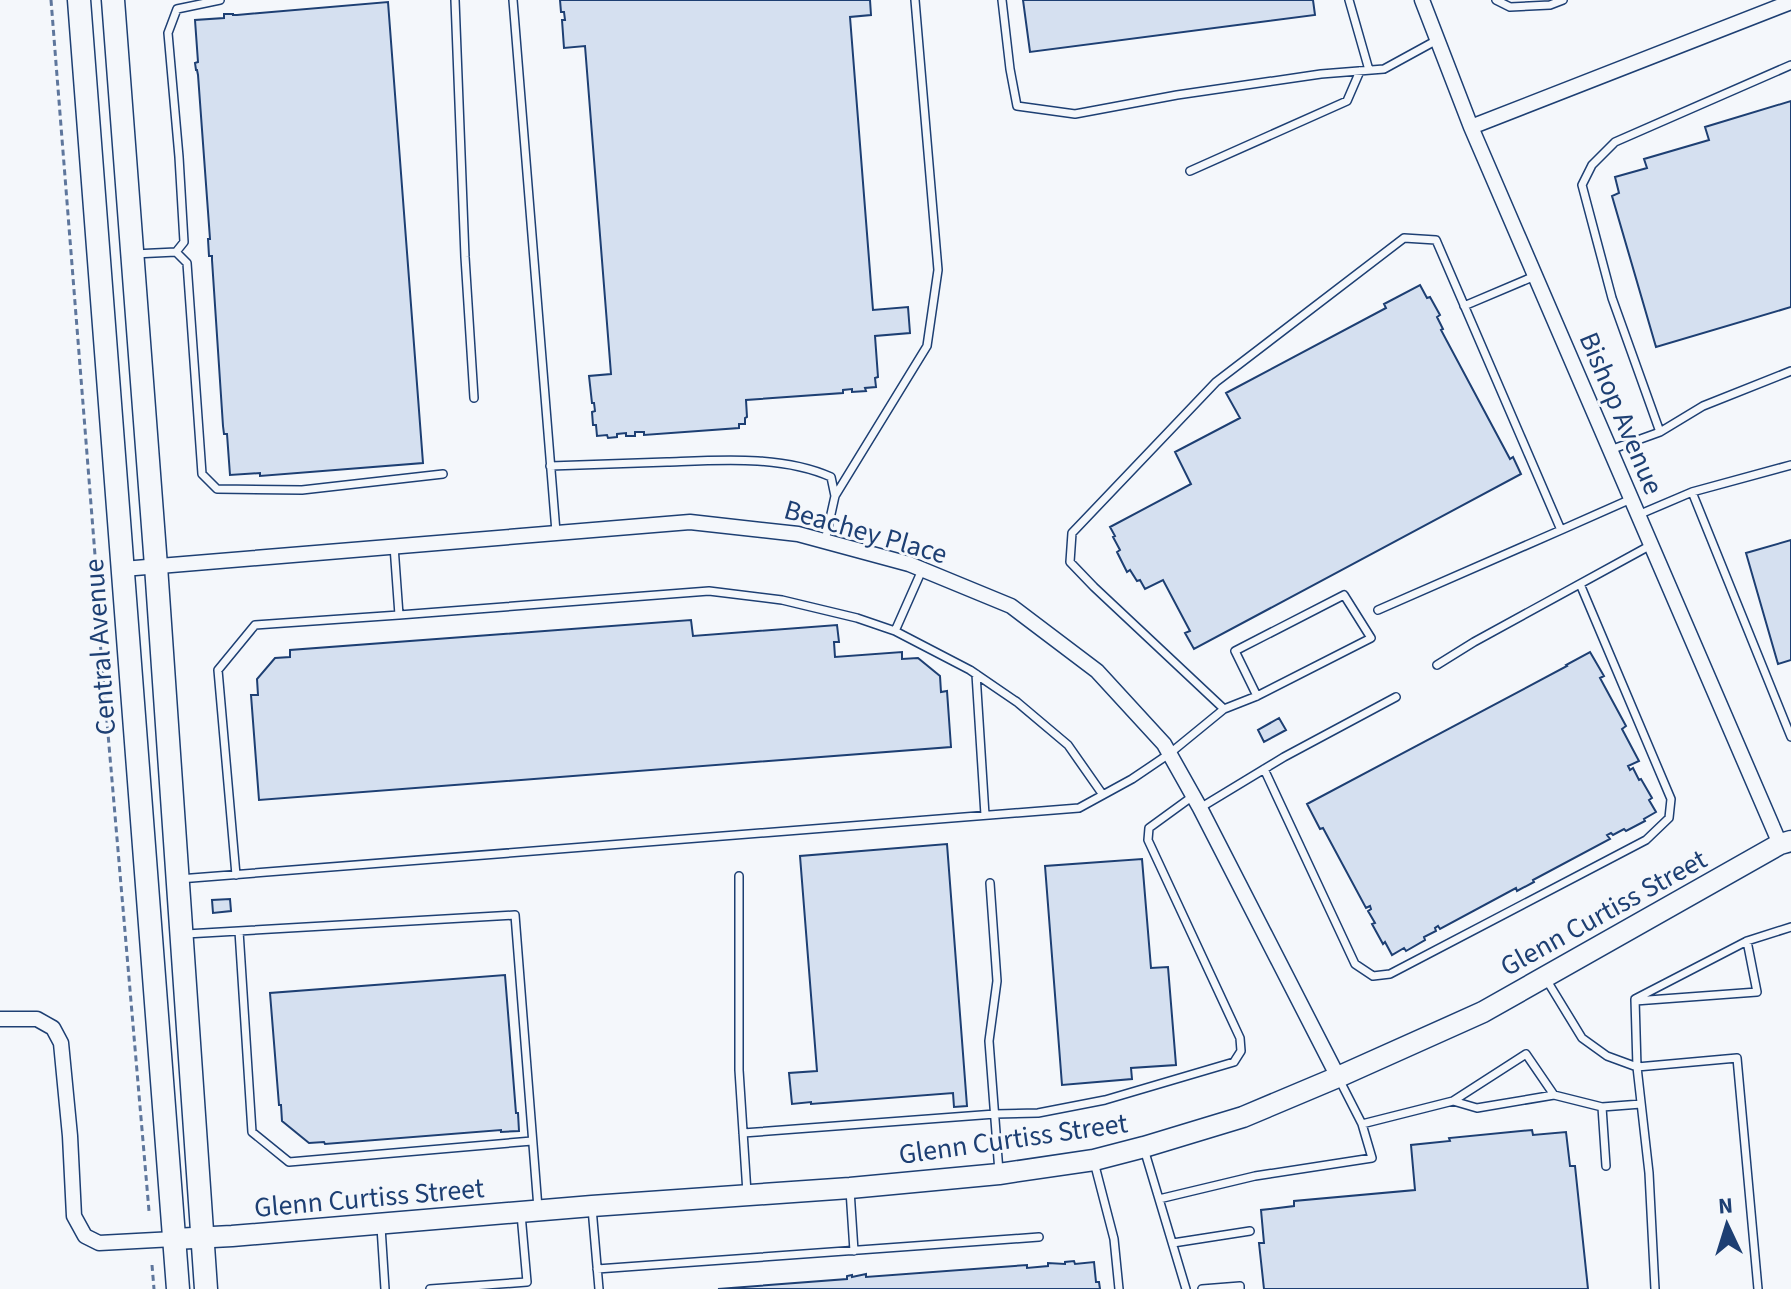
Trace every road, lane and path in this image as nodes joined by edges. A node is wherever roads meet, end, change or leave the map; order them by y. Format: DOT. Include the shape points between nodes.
graph roads {
  1 [pos="51,0"];
  2 [pos="79,0"];
  3 [pos="113,0"];
  4 [pos="220,0"];
  5 [pos="455,0"];
  6 [pos="513,0"];
  7 [pos="915,0"];
  8 [pos="1002,0"];
  9 [pos="1349,0"];
  10 [pos="1422,0"];
  11 [pos="1496,0"];
  12 [pos="1563,0"];
  13 [pos="1791,2"];
  14 [pos="1771,5"];
  15 [pos="1437,40"];
  16 [pos="1791,65"];
  17 [pos="1365,70"];
  18 [pos="1471,127"];
  19 [pos="1190,171"];
  20 [pos="176,252"];
  21 [pos="132,254"];
  22 [pos="99,256"];
  23 [pos="1535,276"];
  24 [pos="1464,306"];
  25 [pos="1791,371"];
  26 [pos="474,398"];
  27 [pos="1660,432"];
  28 [pos="1610,450"];
  29 [pos="1791,465"];
  30 [pos="550,466"];
  31 [pos="443,474"];
  32 [pos="1692,492"];
  33 [pos="835,496"];
  34 [pos="1631,499"];
  35 [pos="1638,515"];
  36 [pos="1561,530"];
  37 [pos="556,533"];
  38 [pos="825,541"];
  39 [pos="1651,545"];
  40 [pos="394,546"];
  41 [pos="156,566"];
  42 [pos="123,569"];
  43 [pos="922,570"];
  44 [pos="1580,584"];
  45 [pos="1378,610"];
  46 [pos="399,615"];
  47 [pos="895,631"];
  48 [pos="1437,665"];
  49 [pos="976,674"];
  50 [pos="1257,696"];
  51 [pos="1396,697"];
  52 [pos="1224,709"];
  53 [pos="1791,737"];
  54 [pos="1169,754"];
  55 [pos="1264,769"];
  56 [pos="1103,795"];
  57 [pos="1196,802"];
  58 [pos="985,815"];
  59 [pos="1785,843"];
  60 [pos="236,875"];
  61 [pos="739,876"];
  62 [pos="178,879"];
  63 [pos="147,881"];
  64 [pos="990,883"];
  65 [pos="1791,927"];
  66 [pos="239,931"];
  67 [pos="182,934"];
  68 [pos="1747,941"];
  69 [pos="1545,977"];
  70 [pos="1635,1001"];
  71 [pos="7,1018"];
  72 [pos="1637,1067"];
  73 [pos="1338,1077"];
  74 [pos="1554,1095"];
  75 [pos="1453,1101"];
  76 [pos="1641,1104"];
  77 [pos="1602,1107"];
  78 [pos="995,1114"];
  79 [pos="1362,1124"];
  80 [pos="743,1133"];
  81 [pos="532,1141"];
  82 [pos="1144,1147"];
  83 [pos="1094,1160"];
  84 [pos="1606,1166"];
  85 [pos="999,1174"];
  86 [pos="850,1188"];
  87 [pos="747,1195"];
  88 [pos="1159,1199"];
  89 [pos="592,1206"];
  90 [pos="149,1211"];
  91 [pos="530,1211"];
  92 [pos="381,1223"];
  93 [pos="1250,1231"];
  94 [pos="201,1237"];
  95 [pos="1039,1237"];
  96 [pos="174,1239"];
  97 [pos="1173,1243"];
  98 [pos="854,1251"];
  99 [pos="152,1265"];
  100 [pos="597,1269"];
  101 [pos="527,1285"];
  102 [pos="154,1289"];
  103 [pos="178,1289"];
  104 [pos="206,1289"];
  105 [pos="385,1289"];
  106 [pos="430,1289"];
  107 [pos="599,1289"];
  108 [pos="1119,1289"];
  109 [pos="1186,1289"];
  110 [pos="1202,1289"];
  111 [pos="1240,1289"];
  112 [pos="1655,1289"];
  113 [pos="1758,1289"];
  1 -- 90 [label="path"];
  2 -- 22 [label="main road, Central Avenue"];
  3 -- 21 [label="main road"];
  4 -- 20 [label="lane" via="177,9 168,33 184,242"];
  5 -- 26 [label="lane"];
  6 -- 30 [label="lane"];
  7 -- 33 [label="lane" via="938,270 934,305 927,346"];
  8 -- 17 [label="lane" via="1017,106 1075,114"];
  9 -- 17 [label="lane"];
  10 -- 15 [label="street, Bishop Avenue"];
  11 -- 12 [label="lane" via="1510,7"];
  13 -- 14 [label="street"];
  14 -- 18 [label="street"];
  15 -- 17 [label="lane" via="1384,69"];
  15 -- 18 [label="street, Bishop Avenue"];
  16 -- 27 [label="lane" via="1615,142 1592,165 1582,185 1612,298"];
  17 -- 19 [label="lane" via="1347,101"];
  18 -- 23 [label="street, Bishop Avenue"];
  20 -- 21 [label="lane"];
  20 -- 31 [label="lane" via="187,263 202,474 217,489 302,490"];
  21 -- 22 [label="main road"];
  21 -- 41 [label="main road"];
  22 -- 42 [label="main road, Central Avenue"];
  23 -- 24 [label="lane"];
  23 -- 28 [label="street, Bishop Avenue"];
  24 -- 36 [label="lane"];
  24 -- 52 [label="lane" via="1436,240 1404,238 1216,382 1072,533 1070,562"];
  25 -- 27 [label="lane" via="1703,406"];
  27 -- 28 [label="lane"];
  28 -- 34 [label="street, Bishop Avenue"];
  29 -- 32 [label="lane"];
  30 -- 33 [label="lane" via="727,460 780,464 831,477"];
  30 -- 37 [label="lane"];
  32 -- 35 [label="lane"];
  32 -- 53 [label="lane"];
  33 -- 38 [label="lane"];
  34 -- 35 [label="street, Bishop Avenue"];
  34 -- 36 [label="lane"];
  35 -- 39 [label="street, Bishop Avenue"];
  36 -- 45 [label="lane"];
  37 -- 38 [label="street, Beachey Place" via="690,522"];
  37 -- 40 [label="street, Beachey Place"];
  38 -- 43 [label="street, Beachey Place"];
  39 -- 44 [label="lane"];
  39 -- 59 [label="street, Bishop Avenue"];
  40 -- 41 [label="street, Beachey Place"];
  40 -- 46 [label="lane"];
  41 -- 42 [label="street, Beachey Place"];
  41 -- 62 [label="main road"];
  42 -- 63 [label="main road, Central Avenue"];
  43 -- 47 [label="lane"];
  43 -- 54 [label="street, Beachey Place" via="1011,606 1097,671"];
  44 -- 48 [label="lane"];
  44 -- 55 [label="lane" via="1671,799 1669,818 1646,840 1390,974 1373,976 1355,964"];
  46 -- 47 [label="lane" via="709,591 782,600"];
  46 -- 60 [label="lane" via="255,625 218,670"];
  47 -- 49 [label="lane"];
  49 -- 56 [label="lane" via="1068,745"];
  49 -- 58 [label="lane"];
  50 -- 50 [label="lane" via="1371,638 1344,595 1235,651"];
  50 -- 52 [label="lane"];
  51 -- 55 [label="lane"];
  52 -- 54 [label="lane"];
  54 -- 56 [label="lane"];
  54 -- 57 [label="street, Beachey Place"];
  55 -- 57 [label="lane"];
  56 -- 58 [label="lane" via="1079,808"];
  57 -- 73 [label="street, Beachey Place"];
  57 -- 78 [label="lane" via="1149,828 1148,840 1240,1038 1241,1051 1234,1062 1105,1100 1038,1113"];
  58 -- 60 [label="lane"];
  59 -- 69 [label="street, Glenn Curtiss Street"];
  60 -- 62 [label="lane"];
  61 -- 80 [label="lane"];
  62 -- 63 [label="main road"];
  62 -- 67 [label="main road"];
  63 -- 96 [label="main road, Central Avenue"];
  64 -- 78 [label="lane" via="997,981 989,1041"];
  65 -- 68 [label="lane"];
  66 -- 67 [label="lane"];
  66 -- 81 [label="lane" via="252,1132 289,1162"];
  66 -- 81 [label="lane" via="515,915"];
  67 -- 94 [label="main road"];
  68 -- 70 [label="lane"];
  68 -- 70 [label="lane" via="1757,992"];
  69 -- 72 [label="lane" via="1582,1038 1607,1056"];
  69 -- 73 [label="street, Glenn Curtiss Street" via="1483,1012"];
  70 -- 72 [label="lane"];
  71 -- 96 [label="street" via="37,1019 53,1028 61,1043 74,1216 85,1236 99,1243"];
  72 -- 76 [label="lane"];
  72 -- 113 [label="lane" via="1737,1058"];
  73 -- 79 [label="lane"];
  73 -- 82 [label="street, Glenn Curtiss Street" via="1243,1117"];
  74 -- 75 [label="lane" via="1477,1108"];
  74 -- 75 [label="lane" via="1526,1054"];
  74 -- 77 [label="lane"];
  75 -- 79 [label="lane"];
  76 -- 77 [label="lane"];
  76 -- 112 [label="lane"];
  77 -- 84 [label="lane"];
  78 -- 80 [label="lane"];
  78 -- 85 [label="lane"];
  79 -- 88 [label="lane" via="1372,1158 1255,1176"];
  80 -- 87 [label="lane"];
  81 -- 91 [label="lane"];
  82 -- 83 [label="street, Glenn Curtiss Street"];
  82 -- 88 [label="lane"];
  83 -- 85 [label="street, Glenn Curtiss Street"];
  83 -- 108 [label="lane" via="1114,1239"];
  85 -- 86 [label="street, Glenn Curtiss Street"];
  86 -- 87 [label="street, Glenn Curtiss Street"];
  86 -- 98 [label="lane"];
  87 -- 89 [label="street, Glenn Curtiss Street"];
  88 -- 97 [label="lane"];
  89 -- 91 [label="street, Glenn Curtiss Street"];
  89 -- 100 [label="lane"];
  91 -- 92 [label="street, Glenn Curtiss Street"];
  91 -- 101 [label="lane"];
  92 -- 94 [label="street, Glenn Curtiss Street"];
  92 -- 105 [label="lane"];
  93 -- 97 [label="lane"];
  94 -- 96 [label="street, Glenn Curtiss Street"];
  94 -- 104 [label="main road"];
  95 -- 98 [label="lane"];
  96 -- 103 [label="main road, Central Avenue"];
  97 -- 109 [label="lane"];
  98 -- 100 [label="lane"];
  99 -- 102 [label="path"];
  100 -- 107 [label="lane"];
  101 -- 106 [label="lane"];
  110 -- 111 [label="lane"];
}
